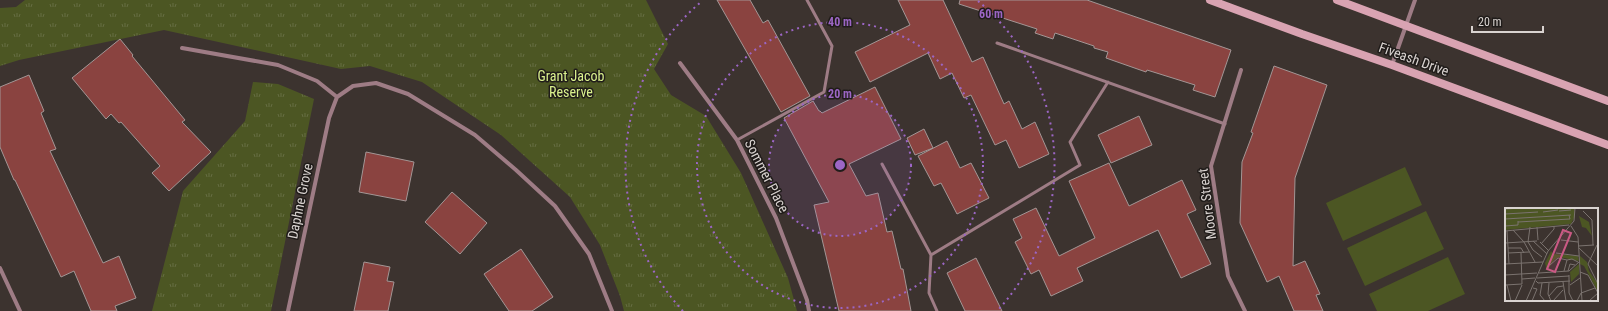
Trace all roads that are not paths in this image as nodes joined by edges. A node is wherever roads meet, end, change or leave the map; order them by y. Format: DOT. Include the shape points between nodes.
graph roads {
  1 [pos="807,0"];
  2 [pos="1210,0"];
  3 [pos="1337,0"];
  4 [pos="1415,0"];
  5 [pos="1406,26"];
  6 [pos="997,43"];
  7 [pos="182,48"];
  8 [pos="680,64"];
  9 [pos="1392,64"];
  10 [pos="1241,70"];
  11 [pos="1108,82"];
  12 [pos="337,97"];
  13 [pos="1608,101"];
  14 [pos="1225,124"];
  15 [pos="737,140"];
  16 [pos="1608,145"];
  17 [pos="882,164"];
  18 [pos="931,254"];
  19 [pos="0,268"];
  20 [pos="20,311"];
  21 [pos="288,311"];
  22 [pos="612,311"];
  23 [pos="809,311"];
  24 [pos="937,311"];
  25 [pos="1245,311"];
  1 -- 15 [label="lane" via="832,46 824,92"];
  2 -- 9 [label="main road, Fiveash Drive"];
  3 -- 5 [label="main road, Fiveash Drive"];
  4 -- 5 [label="street"];
  5 -- 9 [label="street"];
  5 -- 13 [label="main road, Fiveash Drive"];
  6 -- 11 [label="lane"];
  7 -- 12 [label="street" via="278,66 317,81"];
  8 -- 15 [label="street, Sommer Place"];
  9 -- 16 [label="main road, Fiveash Drive"];
  10 -- 14 [label="street, Moore Street"];
  11 -- 14 [label="lane"];
  11 -- 18 [label="lane" via="1070,142 1080,165"];
  12 -- 21 [label="street, Daphne Grove" via="329,118"];
  12 -- 22 [label="street" via="353,86 376,83 408,94 475,135 555,206 589,254"];
  14 -- 25 [label="street, Moore Street" via="1211,166 1228,276"];
  15 -- 23 [label="street, Sommer Place" via="776,218"];
  17 -- 18 [label="lane"];
  18 -- 24 [label="lane" via="929,293"];
  19 -- 20 [label="street"];
}
